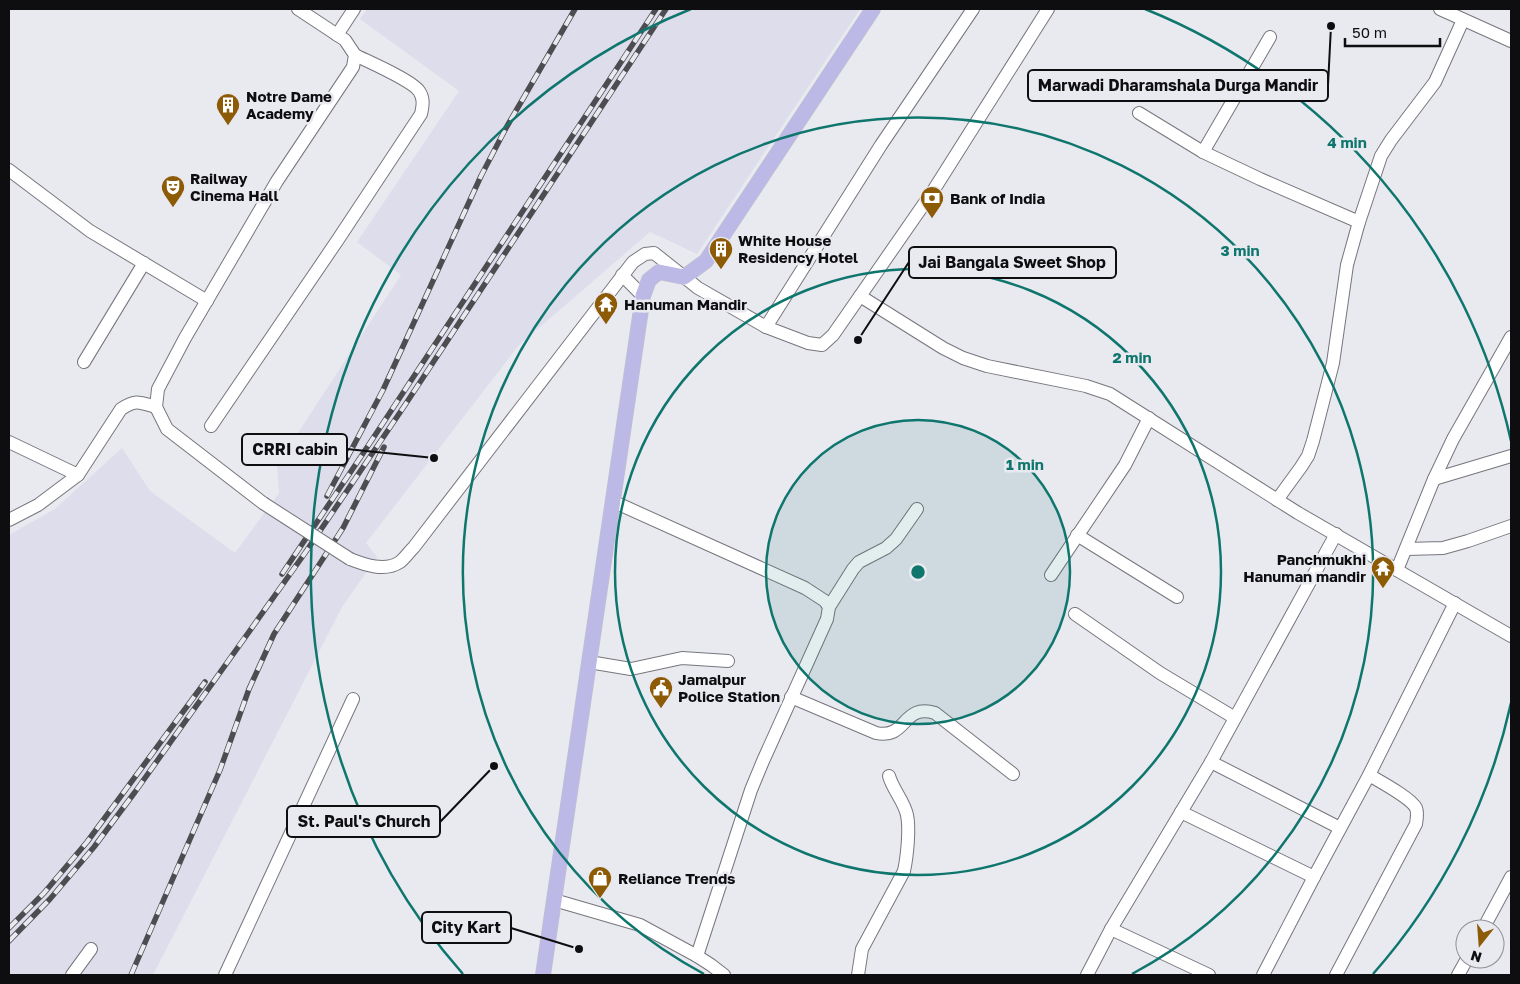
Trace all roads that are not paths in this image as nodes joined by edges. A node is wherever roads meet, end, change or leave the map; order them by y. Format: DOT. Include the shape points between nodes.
graph roads {
  1 [pos="298,9"];
  2 [pos="354,9"];
  3 [pos="873,9"];
  4 [pos="973,9"];
  5 [pos="1048,9"];
  6 [pos="1440,9"];
  7 [pos="1461,15"];
  8 [pos="337,35"];
  9 [pos="1270,37"];
  10 [pos="1511,41"];
  11 [pos="355,55"];
  12 [pos="1139,113"];
  13 [pos="1203,152"];
  14 [pos="9,170"];
  15 [pos="1359,222"];
  16 [pos="144,263"];
  17 [pos="622,275"];
  18 [pos="684,277"];
  19 [pos="643,296"];
  20 [pos="860,296"];
  21 [pos="207,300"];
  22 [pos="766,327"];
  23 [pos="1511,337"];
  24 [pos="84,362"];
  25 [pos="156,407"];
  26 [pos="1148,418"];
  27 [pos="211,426"];
  28 [pos="9,442"];
  29 [pos="1511,456"];
  30 [pos="78,475"];
  31 [pos="1434,479"];
  32 [pos="1277,500"];
  33 [pos="612,501"];
  34 [pos="917,509"];
  35 [pos="9,520"];
  36 [pos="1511,526"];
  37 [pos="1336,534"];
  38 [pos="1077,536"];
  39 [pos="1406,549"];
  40 [pos="1397,570"];
  41 [pos="1051,575"];
  42 [pos="1177,597"];
  43 [pos="1455,603"];
  44 [pos="829,607"];
  45 [pos="1074,614"];
  46 [pos="1511,636"];
  47 [pos="728,661"];
  48 [pos="589,662"];
  49 [pos="791,697"];
  50 [pos="353,699"];
  51 [pos="1235,718"];
  52 [pos="1211,762"];
  53 [pos="1013,774"];
  54 [pos="1369,775"];
  55 [pos="889,776"];
  56 [pos="1181,812"];
  57 [pos="1340,828"];
  58 [pos="1314,877"];
  59 [pos="1511,877"];
  60 [pos="554,900"];
  61 [pos="1488,919"];
  62 [pos="1111,929"];
  63 [pos="90,948"];
  64 [pos="696,956"];
  65 [pos="1202,974"];
  66 [pos="72,975"];
  67 [pos="226,975"];
  68 [pos="543,975"];
  69 [pos="724,975"];
  70 [pos="858,975"];
  71 [pos="1087,975"];
  72 [pos="1263,975"];
  73 [pos="1336,975"];
  1 -- 8 [label="street"];
  2 -- 8 [label="street"];
  3 -- 18 [label="main road" via="706,261"];
  4 -- 22 [label="street" via="881,145"];
  5 -- 20 [label="street" via="933,191"];
  6 -- 7 [label="street"];
  7 -- 10 [label="street"];
  7 -- 15 [label="street" via="1435,82 1381,156"];
  8 -- 11 [label="street" via="345,40"];
  9 -- 13 [label="street"];
  11 -- 21 [label="street" via="353,67 277,181"];
  11 -- 27 [label="street" via="418,90 424,100 421,114"];
  12 -- 13 [label="street"];
  13 -- 15 [label="street"];
  14 -- 16 [label="street" via="90,231"];
  15 -- 32 [label="street" via="1347,266 1333,363 1313,441 1308,456"];
  16 -- 21 [label="street"];
  16 -- 24 [label="street"];
  17 -- 18 [label="street" via="633,262 645,254 654,253"];
  17 -- 19 [label="street"];
  17 -- 25 [label="street, bridge" via="414,547 399,562 387,567 369,566 350,559 263,503 167,429"];
  18 -- 19 [label="main road" via="659,272 649,280"];
  18 -- 22 [label="street"];
  19 -- 33 [label="main road"];
  20 -- 22 [label="street" via="833,335 822,345"];
  20 -- 26 [label="street" via="963,358 1086,386 1110,394"];
  21 -- 25 [label="street" via="158,389"];
  23 -- 31 [label="street"];
  25 -- 30 [label="street" via="131,402 121,409"];
  26 -- 32 [label="street"];
  26 -- 38 [label="street" via="1125,465"];
  28 -- 30 [label="street"];
  29 -- 31 [label="street"];
  30 -- 35 [label="street" via="38,505"];
  31 -- 39 [label="street"];
  32 -- 37 [label="street"];
  33 -- 44 [label="street" via="805,588"];
  33 -- 48 [label="main road"];
  34 -- 44 [label="street" via="896,539 859,562"];
  36 -- 39 [label="street" via="1443,548"];
  37 -- 40 [label="street"];
  37 -- 51 [label="street"];
  38 -- 41 [label="street"];
  38 -- 42 [label="street"];
  39 -- 40 [label="street"];
  40 -- 43 [label="street"];
  43 -- 46 [label="street"];
  43 -- 54 [label="street"];
  44 -- 49 [label="street" via="827,619"];
  45 -- 51 [label="street" via="1160,673"];
  47 -- 48 [label="street" via="682,658 632,669"];
  48 -- 60 [label="main road"];
  49 -- 53 [label="street" via="885,735 895,731 915,712 935,713"];
  49 -- 64 [label="street" via="751,790"];
  50 -- 67 [label="street"];
  51 -- 52 [label="street"];
  52 -- 56 [label="street"];
  52 -- 57 [label="street"];
  54 -- 57 [label="street"];
  54 -- 73 [label="street" via="1407,798 1418,815"];
  55 -- 70 [label="street" via="907,816 907,860 862,949"];
  56 -- 58 [label="street"];
  56 -- 62 [label="street"];
  57 -- 58 [label="street"];
  58 -- 72 [label="street"];
  59 -- 61 [label="street"];
  60 -- 64 [label="street" via="640,925"];
  60 -- 68 [label="main road"];
  62 -- 65 [label="street"];
  62 -- 71 [label="street"];
  63 -- 66 [label="street"];
  64 -- 69 [label="street"];
}
